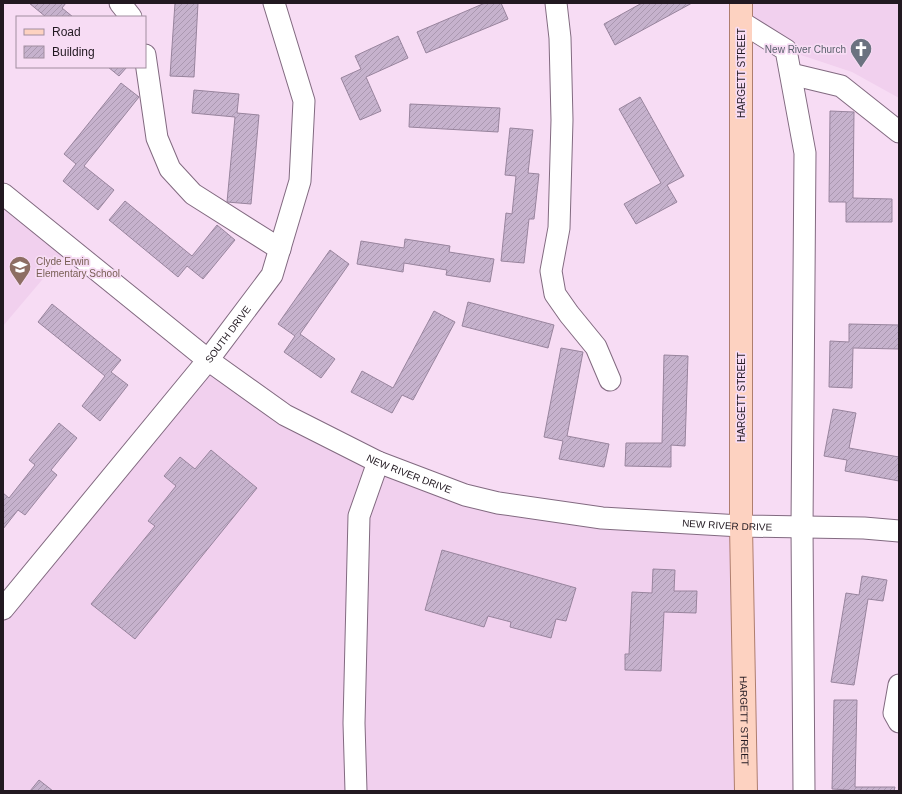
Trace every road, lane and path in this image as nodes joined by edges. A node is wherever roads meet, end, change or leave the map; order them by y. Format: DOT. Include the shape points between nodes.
graph roads {
  1 [pos="120,3"];
  2 [pos="274,3"];
  3 [pos="556,3"];
  4 [pos="741,13"];
  5 [pos="130,16"];
  6 [pos="146,62"];
  7 [pos="791,74"];
  8 [pos="899,132"];
  9 [pos="3,194"];
  10 [pos="280,249"];
  11 [pos="208,360"];
  12 [pos="610,380"];
  13 [pos="378,462"];
  14 [pos="741,526"];
  15 [pos="802,527"];
  16 [pos="899,531"];
  17 [pos="3,609"];
  18 [pos="899,685"];
  19 [pos="899,722"];
  20 [pos="356,791"];
  21 [pos="746,791"];
  22 [pos="804,791"];
  1 -- 5 [label="street"];
  2 -- 10 [label="street, SOUTH DRIVE" via="304,101 300,181"];
  3 -- 12 [label="street" via="560,38 562,120 559,228 551,271 555,294 596,347"];
  4 -- 7 [label="street" via="786,50"];
  4 -- 14 [label="main road, HARGETT STREET"];
  6 -- 10 [label="street" via="157,138 170,169 193,194"];
  7 -- 8 [label="street" via="840,86"];
  7 -- 15 [label="street" via="805,153"];
  9 -- 11 [label="street, NEW RIVER DRIVE"];
  10 -- 11 [label="street, SOUTH DRIVE" via="272,275"];
  11 -- 13 [label="street, NEW RIVER DRIVE" via="285,415"];
  11 -- 17 [label="street, SOUTH DRIVE"];
  13 -- 14 [label="street, NEW RIVER DRIVE" via="465,494 498,503 602,518"];
  13 -- 20 [label="street" via="359,516 354,723"];
  14 -- 15 [label="street, NEW RIVER DRIVE"];
  14 -- 21 [label="main road, HARGETT STREET"];
  15 -- 16 [label="street, NEW RIVER DRIVE"];
  15 -- 22 [label="street"];
  18 -- 19 [label="street" via="894,713"];
}
